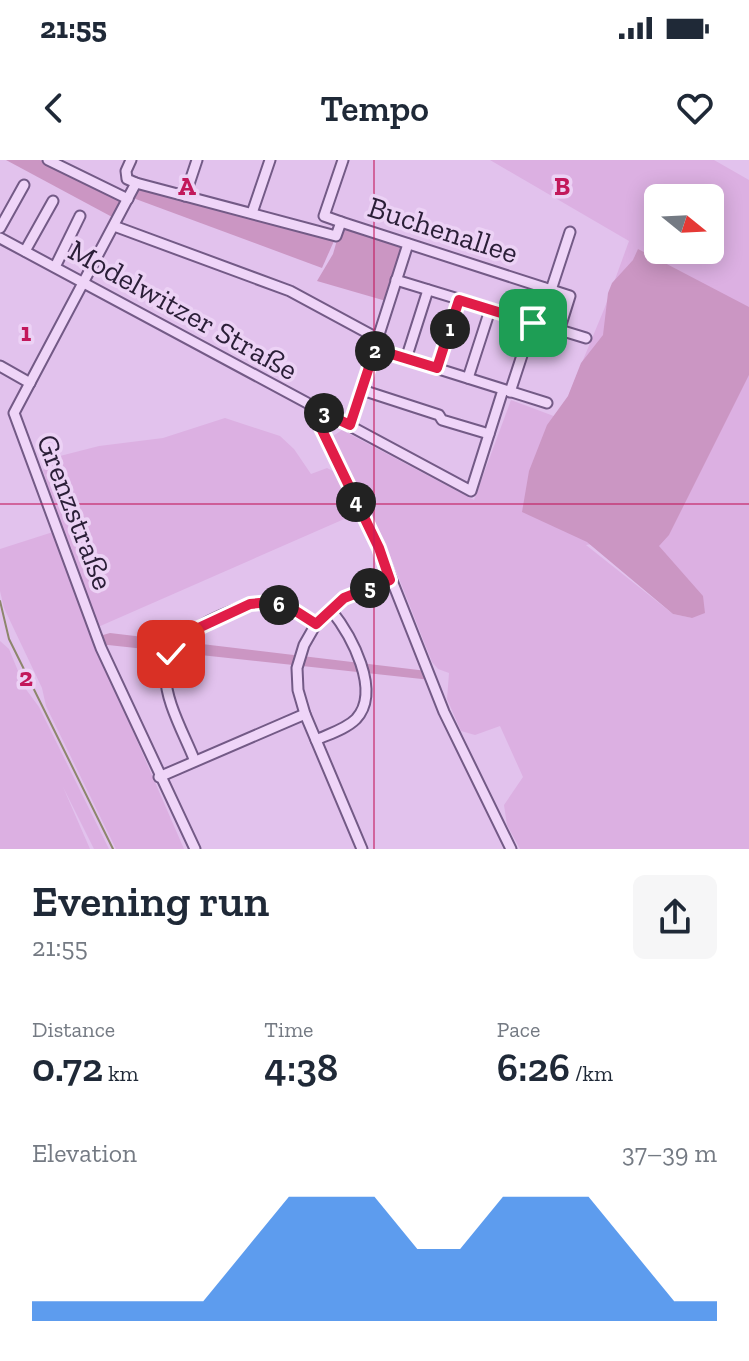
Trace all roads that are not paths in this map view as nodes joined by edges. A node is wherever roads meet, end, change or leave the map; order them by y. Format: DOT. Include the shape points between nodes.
graph roads {
  1 [pos="131,160"];
  2 [pos="197,160"];
  3 [pos="270,160"];
  4 [pos="343,160"];
  5 [pos="51,161"];
  6 [pos="136,183"];
  7 [pos="24,185"];
  8 [pos="185,196"];
  9 [pos="128,199"];
  10 [pos="53,201"];
  11 [pos="252,213"];
  12 [pos="80,216"];
  13 [pos="341,222"];
  14 [pos="114,226"];
  15 [pos="0,228"];
  16 [pos="570,232"];
  17 [pos="0,238"];
  18 [pos="408,244"];
  19 [pos="25,251"];
  20 [pos="55,267"];
  21 [pos="396,280"];
  22 [pos="84,283"];
  23 [pos="547,289"];
  24 [pos="428,290"];
  25 [pos="459,300"];
  26 [pos="490,310"];
  27 [pos="533,323"];
  28 [pos="559,331"];
  29 [pos="377,338"];
  30 [pos="586,338"];
  31 [pos="375,349"];
  32 [pos="406,359"];
  33 [pos="0,366"];
  34 [pos="437,368"];
  35 [pos="468,378"];
  36 [pos="30,383"];
  37 [pos="362,390"];
  38 [pos="507,391"];
  39 [pos="547,403"];
  40 [pos="318,410"];
  41 [pos="350,425"];
  42 [pos="489,434"];
  43 [pos="390,580"];
  44 [pos="331,610"];
  45 [pos="316,624"];
  46 [pos="305,714"];
  47 [pos="316,740"];
  48 [pos="194,759"];
  49 [pos="159,777"];
  50 [pos="195,849"];
  51 [pos="362,849"];
  52 [pos="511,849"];
  1 -- 6 [label="street" via="127,179"];
  2 -- 8 [label="street"];
  3 -- 11 [label="street"];
  4 -- 13 [label="street" via="324,216"];
  5 -- 9 [label="street"];
  6 -- 8 [label="street, Buchenallee"];
  6 -- 9 [label="street, Grenzstraße"];
  7 -- 15 [label="street"];
  8 -- 11 [label="street, Buchenallee"];
  9 -- 14 [label="street, Grenzstraße"];
  10 -- 19 [label="street"];
  11 -- 13 [label="street, Buchenallee" via="336,236"];
  12 -- 20 [label="street"];
  13 -- 18 [label="street, Buchenallee"];
  14 -- 22 [label="street, Grenzstraße"];
  14 -- 29 [label="street" via="290,291"];
  16 -- 23 [label="street"];
  17 -- 19 [label="street, Modelwitzer Straße"];
  18 -- 21 [label="street"];
  18 -- 23 [label="street, Buchenallee"];
  19 -- 20 [label="street, Modelwitzer Straße"];
  20 -- 22 [label="street, Modelwitzer Straße"];
  21 -- 24 [label="street"];
  21 -- 29 [label="street"];
  22 -- 36 [label="street, Grenzstraße"];
  22 -- 40 [label="street, Modelwitzer Straße"];
  23 -- 27 [label="street"];
  23 -- 28 [label="street, Buchenallee" via="570,296"];
  24 -- 25 [label="street"];
  24 -- 32 [label="street"];
  25 -- 26 [label="street"];
  25 -- 34 [label="street"];
  26 -- 27 [label="street"];
  26 -- 35 [label="street"];
  27 -- 28 [label="street"];
  27 -- 38 [label="street"];
  28 -- 30 [label="street"];
  29 -- 31 [label="street"];
  31 -- 32 [label="street"];
  31 -- 37 [label="street"];
  32 -- 34 [label="street"];
  33 -- 36 [label="street"];
  34 -- 35 [label="street"];
  35 -- 38 [label="street"];
  36 -- 49 [label="street, Grenzstraße" via="15,420 101,648"];
  37 -- 41 [label="street"];
  37 -- 42 [label="street"];
  38 -- 39 [label="street"];
  38 -- 42 [label="street"];
  40 -- 41 [label="street, Modelwitzer Straße"];
  40 -- 43 [label="street" via="321,428"];
  41 -- 42 [label="street, Modelwitzer Straße" via="471,491"];
  43 -- 44 [label="street" via="344,598"];
  43 -- 52 [label="street" via="444,712"];
  44 -- 45 [label="street"];
  44 -- 47 [label="street" via="344,626 367,684 366,703 355,720"];
  45 -- 46 [label="street" via="297,668"];
  45 -- 48 [label="street" via="291,608 250,604 179,642 169,663 166,689"];
  46 -- 47 [label="street"];
  46 -- 48 [label="street"];
  47 -- 51 [label="street"];
  48 -- 49 [label="street"];
  49 -- 50 [label="street, Grenzstraße"];
}
